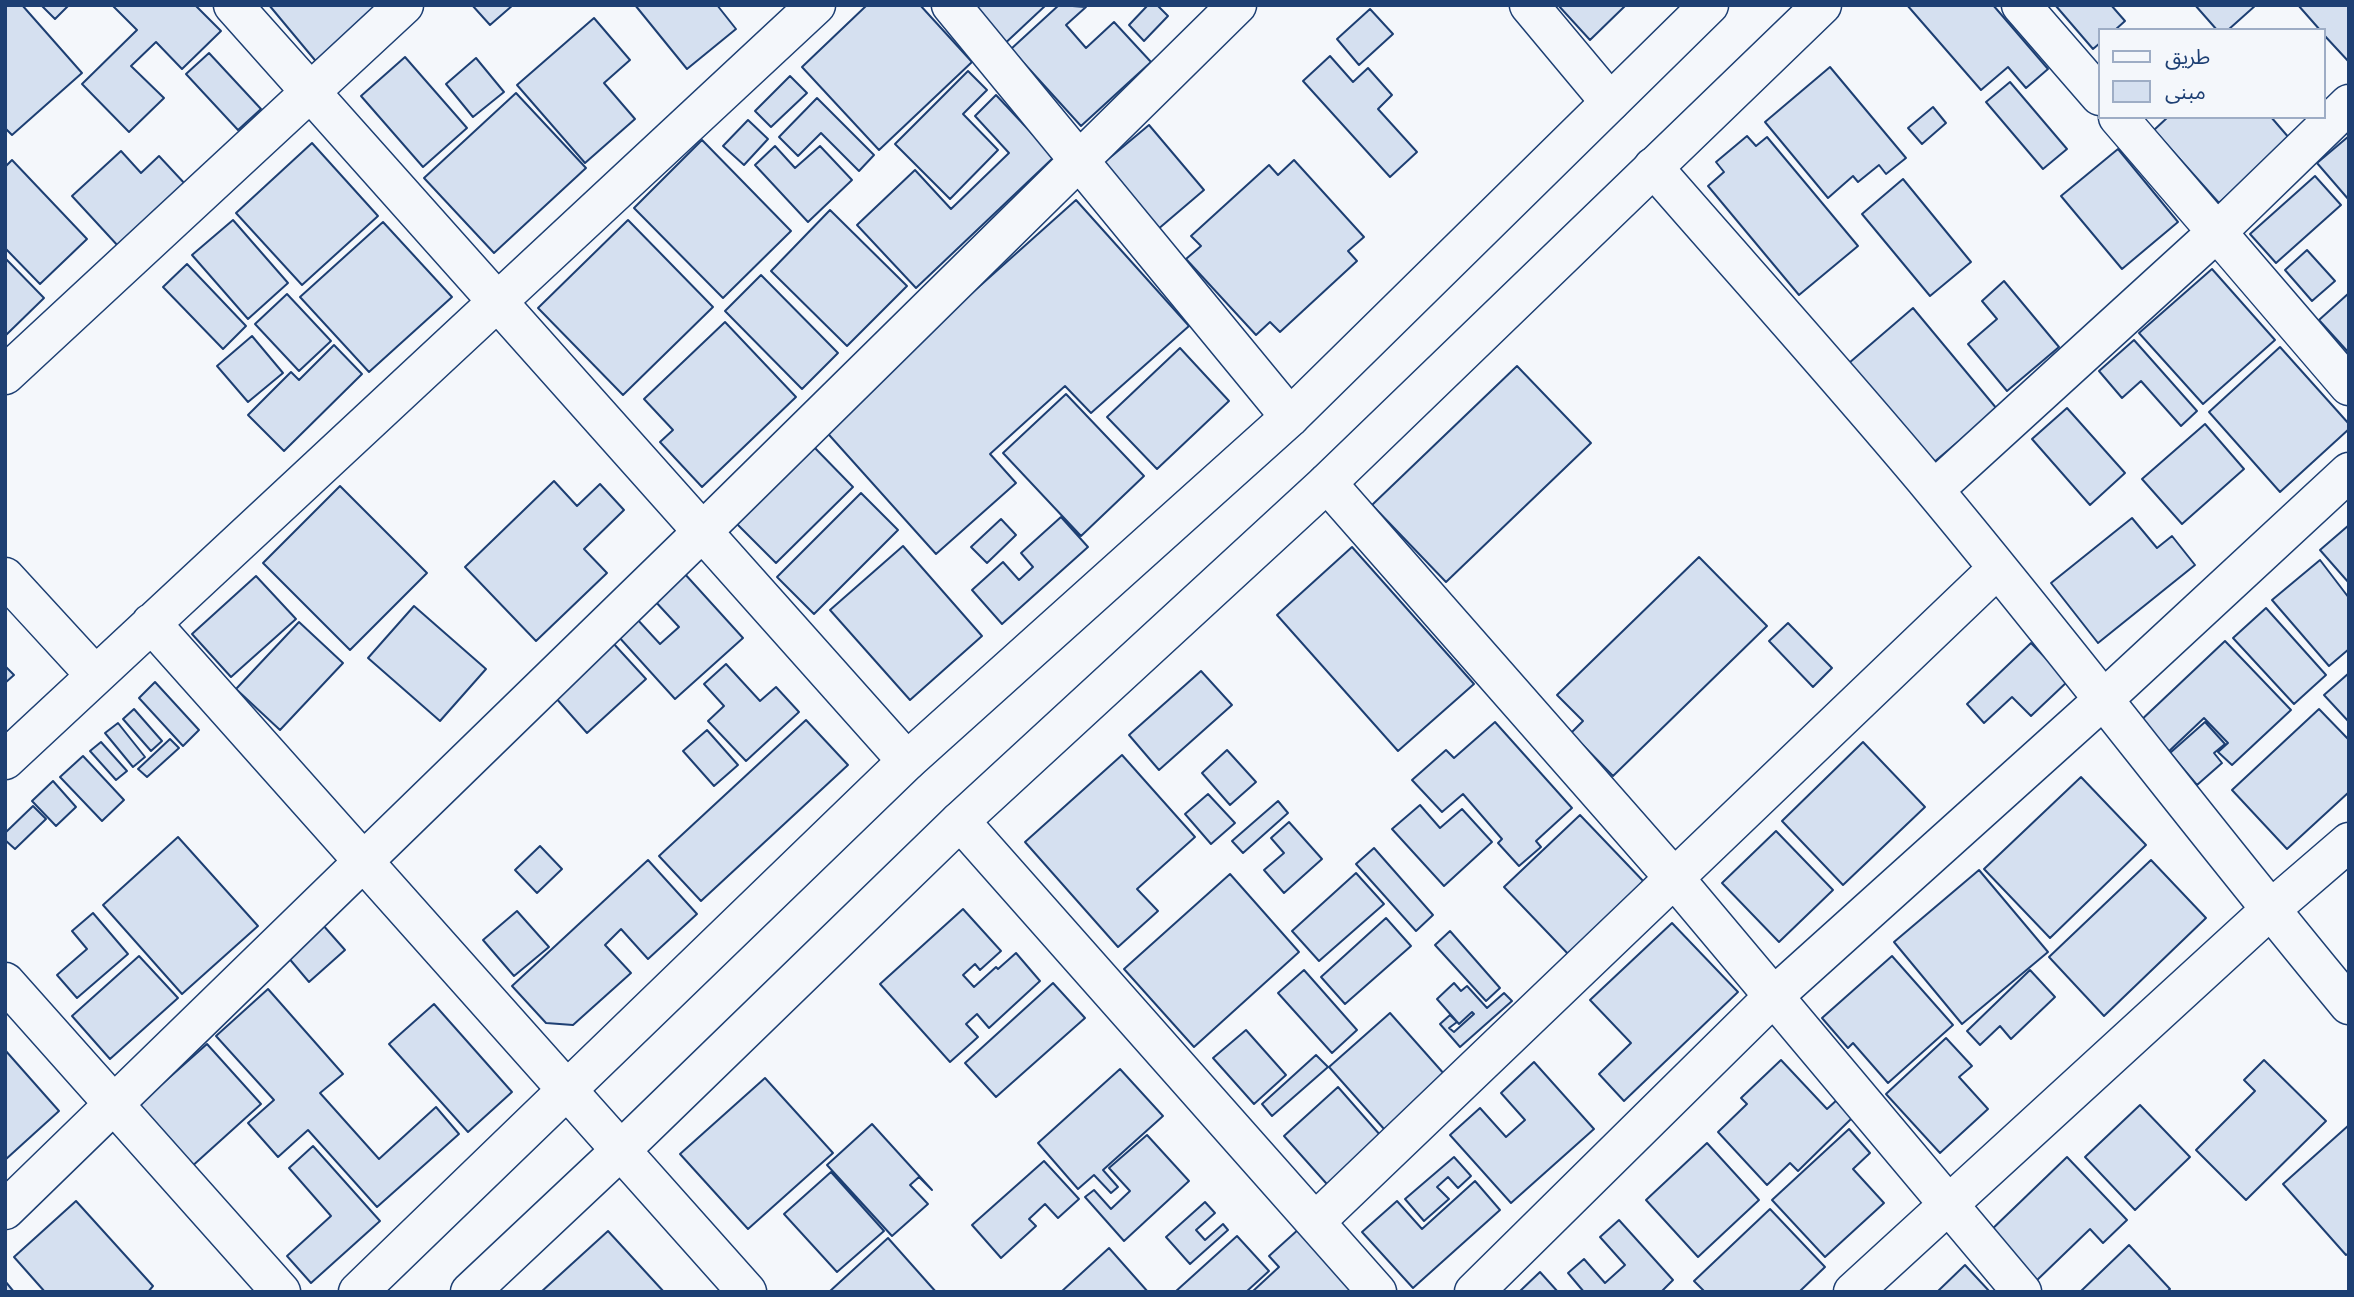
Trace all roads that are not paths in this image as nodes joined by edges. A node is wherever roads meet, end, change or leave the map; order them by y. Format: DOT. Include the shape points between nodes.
graph roads {
  1 [pos="233,5"];
  2 [pos="404,5"];
  3 [pos="816,5"];
  4 [pos="951,5"];
  5 [pos="1237,5"];
  6 [pos="1529,5"];
  7 [pos="1709,5"];
  8 [pos="1822,5"];
  9 [pos="2021,5"];
  10 [pos="310,92"];
  11 [pos="2098,94"];
  12 [pos="1610,102"];
  13 [pos="2349,104"];
  14 [pos="2120,119"];
  15 [pos="1078,162"];
  16 [pos="1653,167"];
  17 [pos="2218,231"];
  18 [pos="498,302"];
  19 [pos="5,375"];
  20 [pos="2349,386"];
  21 [pos="1290,417"];
  22 [pos="2349,472"];
  23 [pos="1327,483"];
  24 [pos="1934,490"];
  25 [pos="702,532"];
  26 [pos="1997,569"];
  27 [pos="5,577"];
  28 [pos="151,623"];
  29 [pos="95,675"];
  30 [pos="2104,699"];
  31 [pos="5,760"];
  32 [pos="907,761"];
  33 [pos="960,821"];
  34 [pos="2349,842"];
  35 [pos="363,861"];
  36 [pos="1675,879"];
  37 [pos="2270,911"];
  38 [pos="5,982"];
  39 [pos="1774,996"];
  40 [pos="2349,1005"];
  41 [pos="568,1090"];
  42 [pos="114,1104"];
  43 [pos="621,1150"];
  44 [pos="1946,1204"];
  45 [pos="5,1210"];
  46 [pos="1317,1221"];
  47 [pos="282,1292"];
  48 [pos="358,1292"];
  49 [pos="470,1292"];
  50 [pos="747,1292"];
  51 [pos="1377,1292"];
  52 [pos="1474,1292"];
  53 [pos="1853,1292"];
  54 [pos="2022,1292"];
  1 -- 10 [label="main road"];
  2 -- 10 [label="main road"];
  3 -- 18 [label="main road"];
  4 -- 15 [label="main road"];
  5 -- 15 [label="main road"];
  6 -- 12 [label="main road"];
  7 -- 12 [label="main road"];
  8 -- 16 [label="main road"];
  9 -- 11 [label="main road"];
  10 -- 18 [label="main road"];
  10 -- 19 [label="main road"];
  12 -- 21 [label="main road"];
  13 -- 17 [label="main road"];
  14 -- 17 [label="main road"];
  15 -- 21 [label="main road"];
  15 -- 25 [label="main road"];
  16 -- 23 [label="main road"];
  16 -- 24 [label="main road"];
  17 -- 20 [label="main road"];
  17 -- 24 [label="main road"];
  18 -- 25 [label="main road"];
  18 -- 28 [label="main road"];
  21 -- 32 [label="main road"];
  22 -- 30 [label="main road"];
  23 -- 33 [label="main road"];
  23 -- 36 [label="main road"];
  24 -- 26 [label="main road"];
  25 -- 32 [label="main road"];
  25 -- 35 [label="main road"];
  26 -- 30 [label="main road"];
  26 -- 36 [label="main road"];
  27 -- 29 [label="main road"];
  28 -- 29 [label="main road"];
  28 -- 35 [label="main road"];
  29 -- 31 [label="main road"];
  30 -- 37 [label="main road"];
  30 -- 39 [label="main road"];
  32 -- 41 [label="main road"];
  33 -- 43 [label="main road"];
  33 -- 46 [label="main road"];
  34 -- 37 [label="main road"];
  35 -- 41 [label="main road"];
  35 -- 42 [label="main road"];
  36 -- 39 [label="main road"];
  36 -- 46 [label="main road"];
  37 -- 40 [label="main road"];
  37 -- 44 [label="main road"];
  38 -- 42 [label="main road"];
  39 -- 44 [label="main road"];
  39 -- 52 [label="main road"];
  41 -- 43 [label="main road"];
  41 -- 48 [label="main road"];
  42 -- 45 [label="main road"];
  42 -- 47 [label="main road"];
  43 -- 49 [label="main road"];
  43 -- 50 [label="main road"];
  44 -- 53 [label="main road"];
  44 -- 54 [label="main road"];
  46 -- 51 [label="main road"];
}
